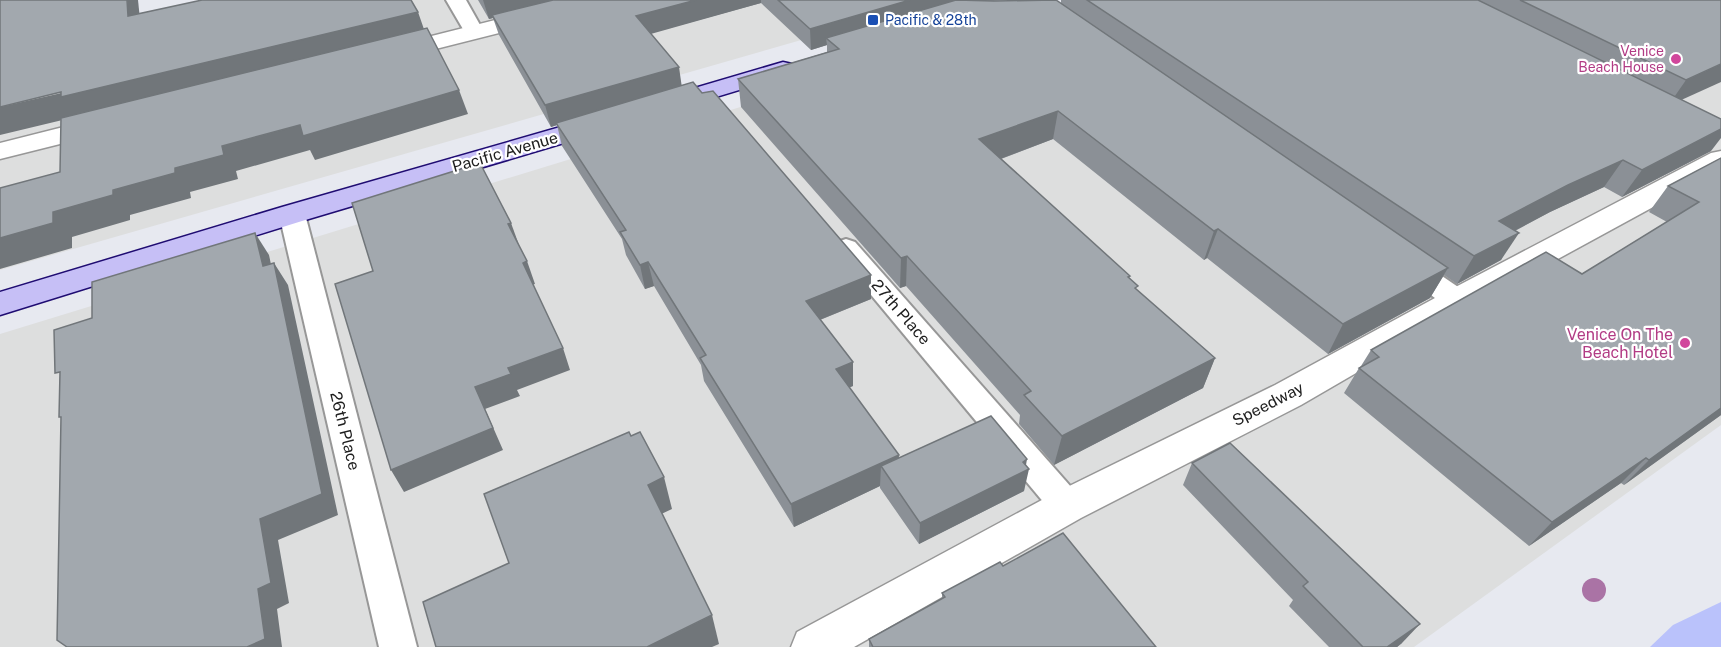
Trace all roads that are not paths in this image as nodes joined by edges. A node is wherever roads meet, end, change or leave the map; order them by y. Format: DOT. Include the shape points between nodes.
graph roads {
  1 [pos="456,0"];
  2 [pos="602,0"];
  3 [pos="474,32"];
  4 [pos="370,58"];
  5 [pos="809,60"];
  6 [pos="127,119"];
  7 [pos="1717,147"];
  8 [pos="0,151"];
  9 [pos="292,214"];
  10 [pos="828,226"];
  11 [pos="1389,252"];
  12 [pos="1457,300"];
  13 [pos="0,304"];
  14 [pos="1067,506"];
  15 [pos="398,647"];
  16 [pos="813,647"];
  1 -- 3 [label="lane"];
  2 -- 3 [label="street"];
  3 -- 4 [label="street"];
  5 -- 9 [label="main road, Pacific Avenue" via="719,99 632,114"];
  6 -- 8 [label="street"];
  7 -- 12 [label="street, Speedway"];
  9 -- 13 [label="main road, Pacific Avenue"];
  9 -- 15 [label="lane, 26th Place"];
  10 -- 14 [label="lane, 27th Place"];
  11 -- 12 [label="lane"];
  12 -- 14 [label="street, Speedway" via="1288,395"];
  14 -- 16 [label="street, Speedway"];
}
